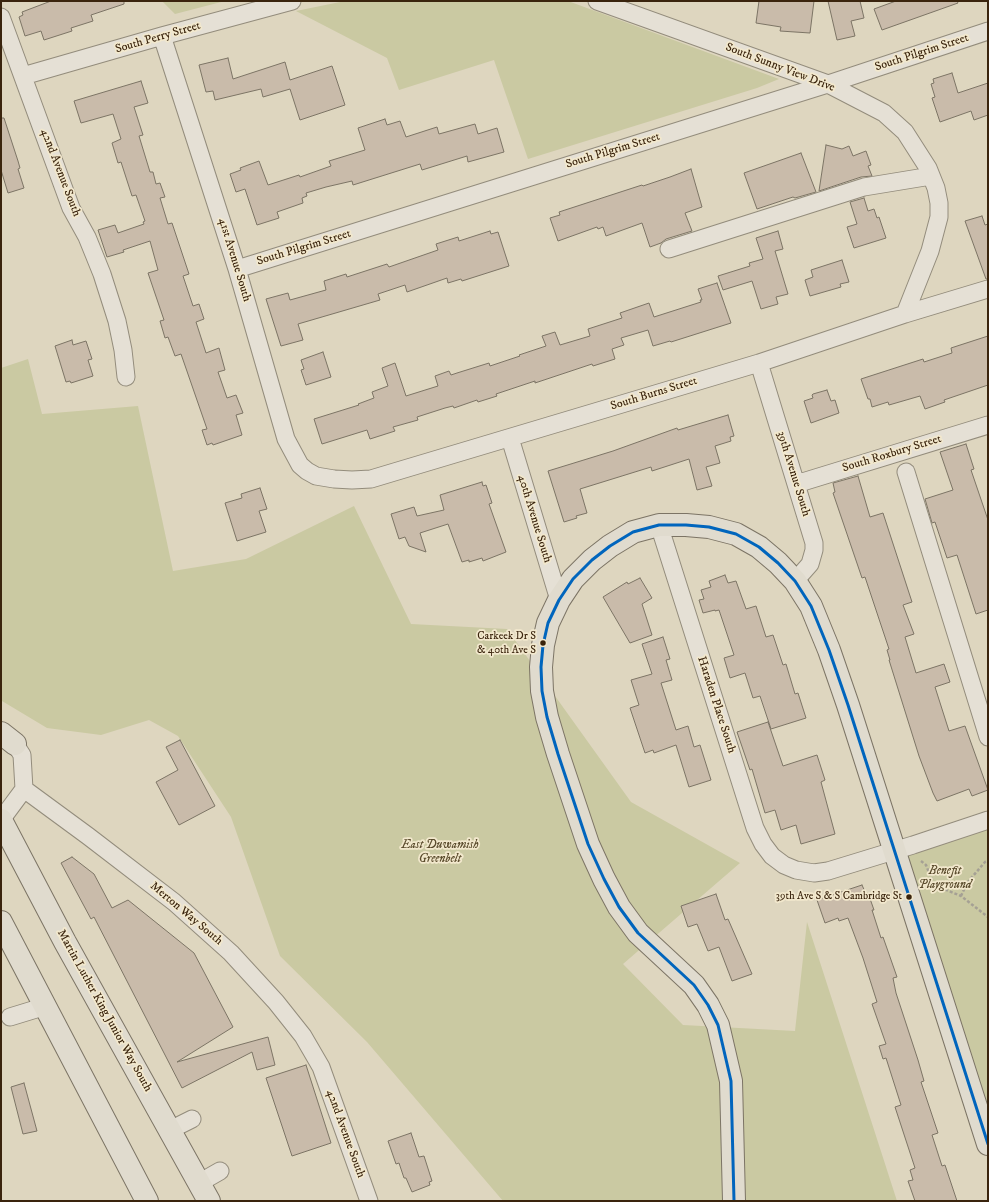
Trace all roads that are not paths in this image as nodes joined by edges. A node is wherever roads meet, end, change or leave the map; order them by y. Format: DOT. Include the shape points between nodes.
graph roads {
  1 [pos="292,1"];
  2 [pos="596,1"];
  3 [pos="1,17"];
  4 [pos="988,31"];
  5 [pos="162,36"];
  6 [pos="23,76"];
  7 [pos="828,84"];
  8 [pos="931,176"];
  9 [pos="669,249"];
  10 [pos="237,269"];
  11 [pos="988,289"];
  12 [pos="905,314"];
  13 [pos="759,362"];
  14 [pos="126,377"];
  15 [pos="988,424"];
  16 [pos="510,438"];
  17 [pos="906,472"];
  18 [pos="316,476"];
  19 [pos="796,484"];
  20 [pos="659,525"];
  21 [pos="795,581"];
  22 [pos="558,600"];
  23 [pos="988,737"];
  24 [pos="6,738"];
  25 [pos="24,789"];
  26 [pos="1,820"];
  27 [pos="988,820"];
  28 [pos="903,848"];
  29 [pos="1,922"];
  30 [pos="46,1006"];
  31 [pos="10,1017"];
  32 [pos="321,1067"];
  33 [pos="192,1118"];
  34 [pos="170,1130"];
  35 [pos="988,1144"];
  36 [pos="220,1171"];
  37 [pos="204,1192"];
  38 [pos="147,1201"];
  39 [pos="369,1201"];
  40 [pos="734,1201"];
  1 -- 5 [label="street, South Perry Street"];
  2 -- 7 [label="street, South Sunny View Drive"];
  3 -- 6 [label="street, 42nd Avenue South"];
  4 -- 7 [label="street, South Pilgrim Street"];
  5 -- 6 [label="street, South Perry Street"];
  5 -- 10 [label="street, 41st Avenue South"];
  6 -- 14 [label="street, 42nd Avenue South" via="71,208 102,274 117,321"];
  7 -- 8 [label="street, South Sunny View Drive" via="884,113 905,132"];
  7 -- 10 [label="street, South Pilgrim Street"];
  8 -- 9 [label="street" via="864,188"];
  8 -- 12 [label="street, South Sunny View Drive" via="939,203 939,217 930,251"];
  10 -- 18 [label="street, 41st Avenue South" via="286,439 300,465"];
  11 -- 12 [label="street, South Burns Street"];
  12 -- 13 [label="street, South Burns Street"];
  13 -- 16 [label="street, South Burns Street"];
  13 -- 19 [label="street, 39th Avenue South"];
  15 -- 19 [label="street, South Roxbury Street"];
  16 -- 18 [label="street, South Burns Street" via="371,479 352,480"];
  16 -- 22 [label="street, 40th Avenue South"];
  17 -- 23 [label="street"];
  19 -- 21 [label="street, 39th Avenue South" via="814,550 810,564"];
  20 -- 21 [label="main road" via="686,524 736,534 759,547"];
  20 -- 22 [label="main road" via="633,532 610,546 573,579"];
  20 -- 28 [label="street, Haraden Place South" via="755,828 772,856 796,870 814,873"];
  21 -- 28 [label="main road" via="821,627"];
  22 -- 40 [label="main road" via="548,623 541,667 547,717 588,844 619,907 638,932 694,985 718,1026 731,1081"];
  24 -- 25 [label="street" via="22,755"];
  25 -- 26 [label="street"];
  25 -- 32 [label="street, Merton Way South" via="174,902 231,953 303,1036"];
  26 -- 34 [label="main road, Martin Luther King Junior Way South" via="65,942"];
  27 -- 28 [label="street, Haraden Place South"];
  28 -- 35 [label="main road"];
  29 -- 30 [label="main road"];
  30 -- 31 [label="street"];
  30 -- 38 [label="main road"];
  32 -- 39 [label="street, 42nd Avenue South"];
  33 -- 34 [label="street"];
  34 -- 37 [label="main road, Martin Luther King Junior Way South"];
  36 -- 37 [label="street"];
}
